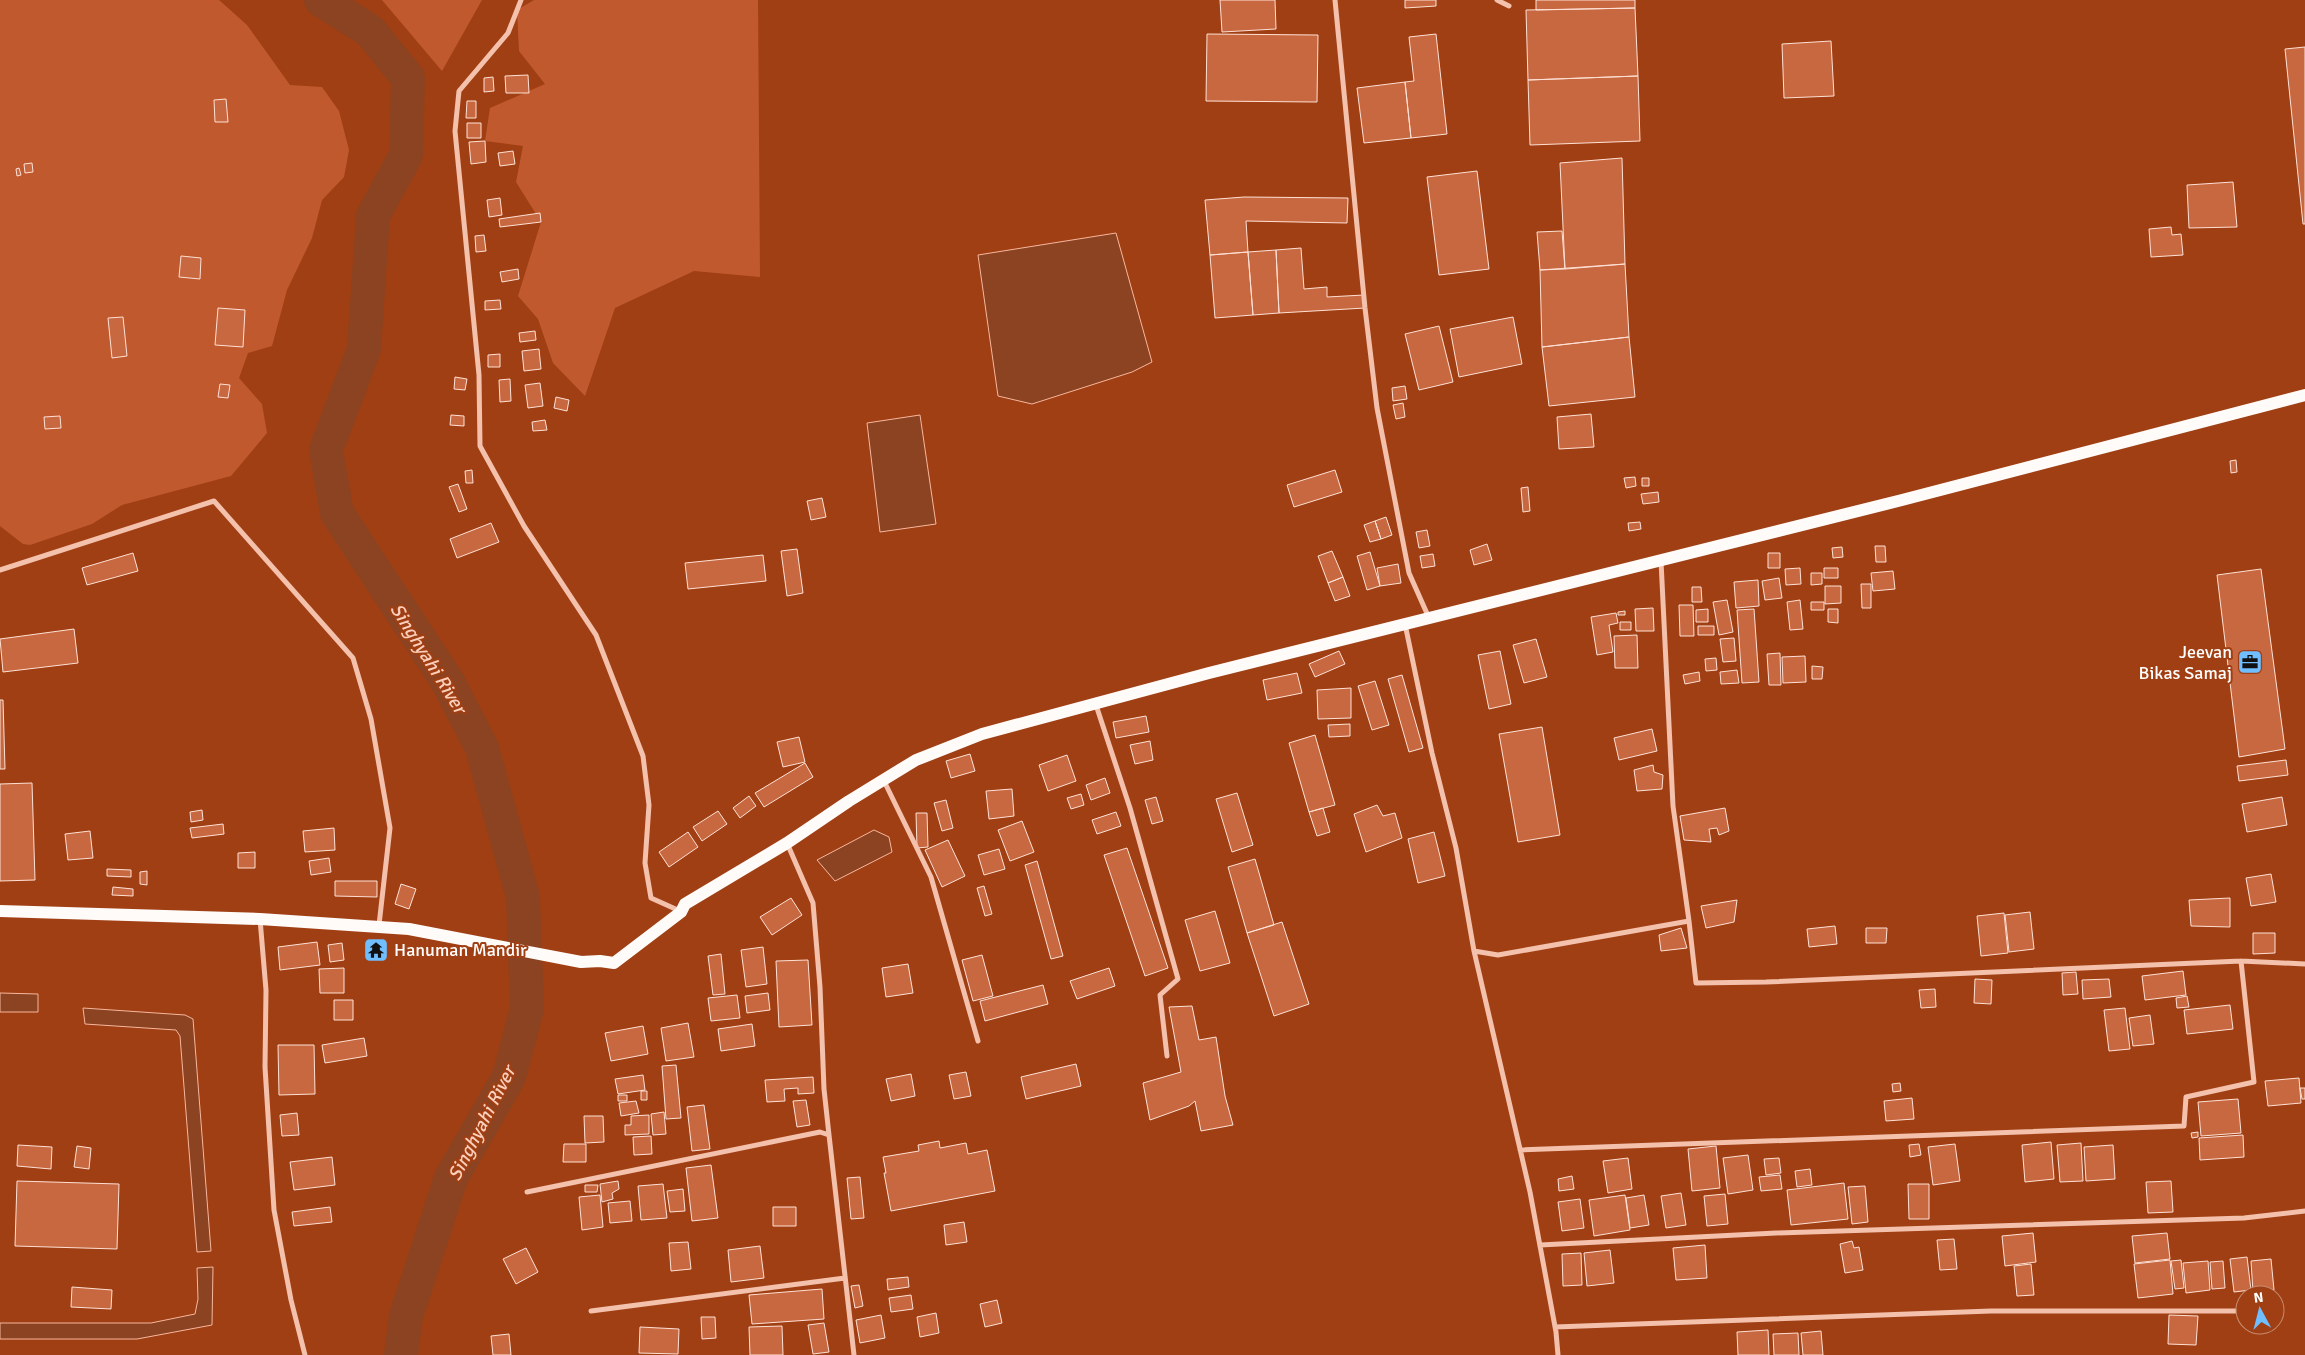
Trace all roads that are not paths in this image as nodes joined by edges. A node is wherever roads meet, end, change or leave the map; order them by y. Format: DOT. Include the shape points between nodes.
graph roads {
  1 [pos="521,0"];
  2 [pos="1335,0"];
  3 [pos="1497,0"];
  4 [pos="1509,6"];
  5 [pos="2305,395"];
  6 [pos="1661,560"];
  7 [pos="0,570"];
  8 [pos="1429,618"];
  9 [pos="1404,624"];
  10 [pos="1096,704"];
  11 [pos="884,780"];
  12 [pos="787,843"];
  13 [pos="0,911"];
  14 [pos="681,912"];
  15 [pos="260,918"];
  16 [pos="1689,922"];
  17 [pos="379,927"];
  18 [pos="1474,951"];
  19 [pos="2241,961"];
  20 [pos="2305,964"];
  21 [pos="978,1041"];
  22 [pos="1167,1056"];
  23 [pos="829,1135"];
  24 [pos="1520,1150"];
  25 [pos="527,1192"];
  26 [pos="2305,1211"];
  27 [pos="1540,1245"];
  28 [pos="845,1278"];
  29 [pos="591,1311"];
  30 [pos="2235,1311"];
  31 [pos="1555,1326"];
  32 [pos="305,1355"];
  33 [pos="854,1355"];
  34 [pos="1558,1355"];
  1 -- 14 [label="street" via="508,33 459,91 455,131 479,376 480,446 524,526 596,635 643,756 649,805 645,863 651,898"];
  2 -- 8 [label="street" via="1377,408 1409,573"];
  3 -- 4 [label="street"];
  5 -- 6 [label="main road"];
  6 -- 8 [label="main road"];
  6 -- 16 [label="street" via="1673,806"];
  7 -- 17 [label="street" via="214,501 353,658 371,719 390,828"];
  8 -- 9 [label="main road"];
  9 -- 10 [label="main road"];
  9 -- 18 [label="street" via="1456,848"];
  10 -- 11 [label="main road" via="982,734 916,760"];
  10 -- 22 [label="street" via="1130,808 1178,979 1160,995"];
  11 -- 12 [label="main road"];
  11 -- 21 [label="street" via="931,877"];
  12 -- 14 [label="main road" via="686,904"];
  12 -- 23 [label="street" via="812,904"];
  13 -- 15 [label="main road"];
  14 -- 17 [label="main road" via="614,963 600,960 581,962 409,929"];
  15 -- 17 [label="main road"];
  15 -- 32 [label="street" via="266,990 265,1066 274,1210"];
  16 -- 18 [label="street" via="1498,956"];
  16 -- 19 [label="street" via="1696,983"];
  18 -- 24 [label="street"];
  19 -- 20 [label="street"];
  19 -- 24 [label="street" via="2254,1082 2186,1097 2184,1126"];
  23 -- 25 [label="street" via="820,1132"];
  23 -- 28 [label="street"];
  24 -- 27 [label="street"];
  26 -- 27 [label="street" via="2244,1218 1776,1233"];
  27 -- 31 [label="street"];
  28 -- 29 [label="street"];
  28 -- 33 [label="street"];
  30 -- 31 [label="street" via="1991,1312"];
  31 -- 34 [label="street"];
}
